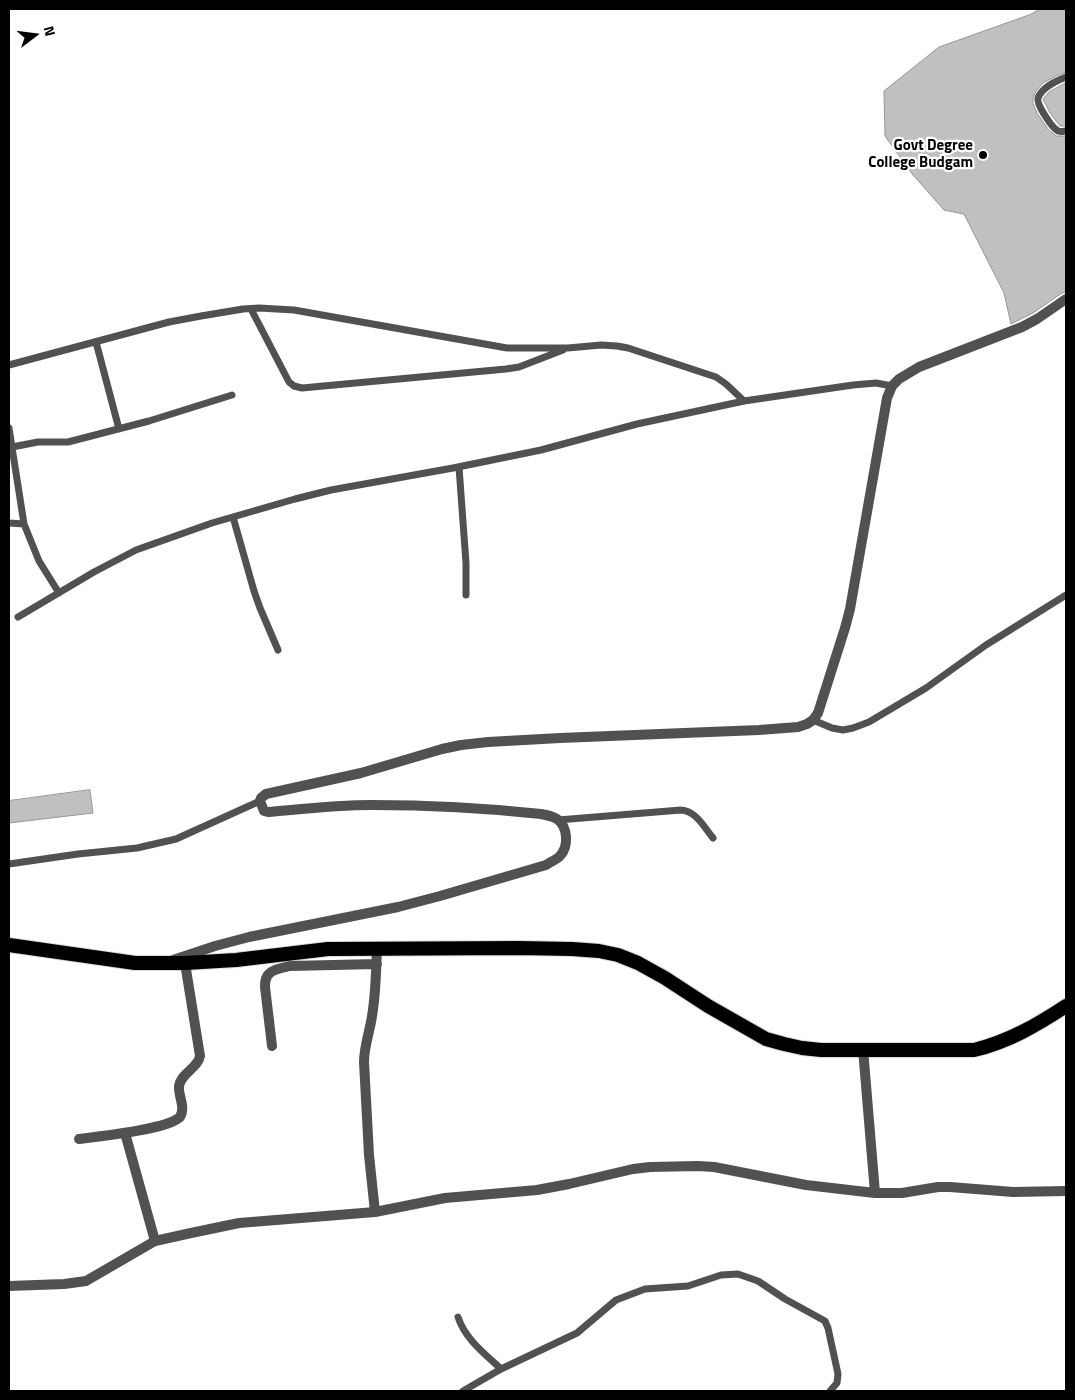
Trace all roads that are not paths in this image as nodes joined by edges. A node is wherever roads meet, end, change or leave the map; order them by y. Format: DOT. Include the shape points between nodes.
graph roads {
  1 [pos="1066,77"];
  2 [pos="1066,131"];
  3 [pos="1066,299"];
  4 [pos="251,309"];
  5 [pos="96,342"];
  6 [pos="568,348"];
  7 [pos="9,365"];
  8 [pos="892,386"];
  9 [pos="232,395"];
  10 [pos="744,401"];
  11 [pos="9,428"];
  12 [pos="119,429"];
  13 [pos="12,447"];
  14 [pos="459,467"];
  15 [pos="233,516"];
  16 [pos="9,523"];
  17 [pos="24,524"];
  18 [pos="59,593"];
  19 [pos="466,595"];
  20 [pos="1066,595"];
  21 [pos="18,617"];
  22 [pos="278,650"];
  23 [pos="814,720"];
  24 [pos="260,801"];
  25 [pos="558,820"];
  26 [pos="713,838"];
  27 [pos="9,864"];
  28 [pos="9,945"];
  29 [pos="377,948"];
  30 [pos="163,963"];
  31 [pos="184,963"];
  32 [pos="376,964"];
  33 [pos="1066,1006"];
  34 [pos="272,1046"];
  35 [pos="863,1049"];
  36 [pos="125,1132"];
  37 [pos="79,1139"];
  38 [pos="1066,1191"];
  39 [pos="875,1193"];
  40 [pos="375,1212"];
  41 [pos="155,1241"];
  42 [pos="9,1286"];
  43 [pos="458,1317"];
  44 [pos="501,1369"];
  45 [pos="463,1391"];
  46 [pos="830,1391"];
  1 -- 2 [label="lane" via="1046,88 1037,101 1054,128"];
  3 -- 8 [label="street" via="1022,327 919,367"];
  4 -- 5 [label="lane" via="169,322"];
  4 -- 6 [label="lane" via="294,310 507,348"];
  4 -- 6 [label="lane" via="289,382 302,388 506,369 529,364"];
  5 -- 7 [label="lane"];
  5 -- 12 [label="lane"];
  6 -- 10 [label="lane" via="601,345 628,348 716,377"];
  8 -- 10 [label="lane" via="853,385"];
  8 -- 23 [label="street" via="887,398 850,609"];
  9 -- 12 [label="lane"];
  10 -- 14 [label="lane"];
  11 -- 13 [label="lane"];
  12 -- 13 [label="lane" via="64,443 38,442"];
  13 -- 17 [label="lane"];
  14 -- 15 [label="lane" via="331,490"];
  14 -- 19 [label="lane"];
  15 -- 18 [label="lane" via="136,550"];
  15 -- 22 [label="lane" via="254,591"];
  16 -- 17 [label="lane"];
  17 -- 18 [label="lane" via="39,561"];
  18 -- 21 [label="lane"];
  20 -- 23 [label="lane" via="869,722 843,730"];
  23 -- 24 [label="street" via="798,727 759,730 461,745 361,773 266,794"];
  24 -- 25 [label="street" via="268,812 370,805 506,810 542,814"];
  24 -- 27 [label="lane" via="176,839 137,848"];
  25 -- 26 [label="lane" via="681,810 694,815"];
  25 -- 30 [label="street" via="564,826 566,842 560,856 546,865 398,907 278,930"];
  28 -- 30 [label="highway" via="135,963"];
  29 -- 31 [label="highway" via="328,949"];
  29 -- 32 [label="street"];
  29 -- 35 [label="highway" via="599,951 638,962 766,1038 802,1048"];
  30 -- 31 [label="highway"];
  31 -- 36 [label="street" via="200,1060 179,1085 182,1114 172,1122"];
  32 -- 34 [label="street" via="290,966 268,974 265,987"];
  32 -- 40 [label="street" via="372,1018 364,1053"];
  33 -- 35 [label="highway" via="993,1046 974,1050"];
  35 -- 39 [label="street"];
  36 -- 37 [label="street"];
  36 -- 41 [label="street"];
  38 -- 39 [label="street" via="1013,1192 950,1186 902,1193"];
  39 -- 40 [label="street" via="806,1185 714,1167 650,1167 537,1190 445,1198"];
  40 -- 41 [label="street" via="239,1223"];
  41 -- 42 [label="street" via="86,1281"];
  43 -- 44 [label="lane" via="464,1332"];
  44 -- 45 [label="lane"];
  44 -- 46 [label="lane" via="577,1333 616,1300 637,1291 652,1287 688,1286 721,1274 738,1274 758,1281 824,1321 838,1374 837,1383"];
}
